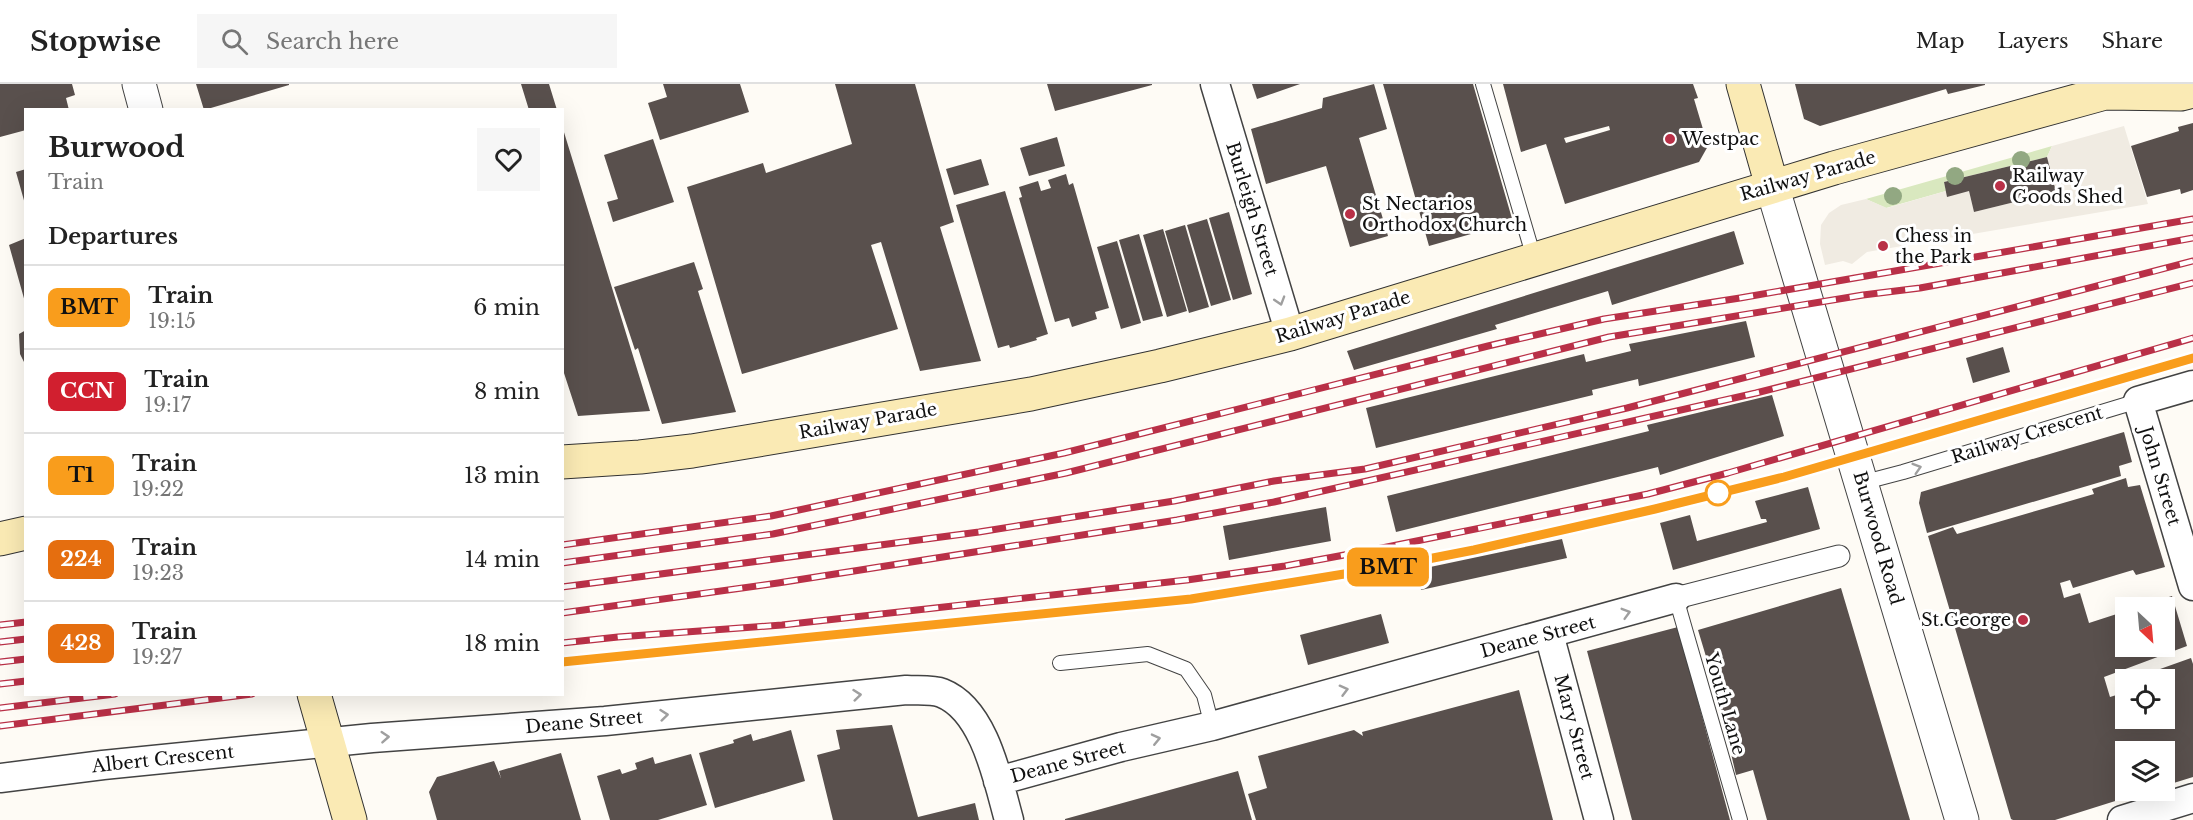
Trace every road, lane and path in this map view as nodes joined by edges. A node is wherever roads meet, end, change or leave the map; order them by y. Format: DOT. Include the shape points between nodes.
graph roads {
  1 [pos="139,84"];
  2 [pos="1215,84"];
  3 [pos="1483,84"];
  4 [pos="1743,84"];
  5 [pos="2110,87"];
  6 [pos="2193,91"];
  7 [pos="145,108"];
  8 [pos="1772,186"];
  9 [pos="1534,258"];
  10 [pos="1290,334"];
  11 [pos="2193,385"];
  12 [pos="2138,401"];
  13 [pos="564,462"];
  14 [pos="1861,483"];
  15 [pos="24,533"];
  16 [pos="0,538"];
  17 [pos="1839,556"];
  18 [pos="2193,585"];
  19 [pos="1676,598"];
  20 [pos="1549,634"];
  21 [pos="1060,663"];
  22 [pos="321,721"];
  23 [pos="1212,726"];
  24 [pos="0,778"];
  25 [pos="998,780"];
  26 [pos="2193,798"];
  27 [pos="350,820"];
  28 [pos="1009,820"];
  29 [pos="1599,820"];
  30 [pos="1740,820"];
  31 [pos="1962,820"];
  32 [pos="2122,820"];
  1 -- 7 [label="street"];
  2 -- 10 [label="street, Burleigh Street, one-way"];
  3 -- 9 [label="lane"];
  4 -- 8 [label="main road, Burwood Road"];
  5 -- 6 [label="main road, Railway Parade" via="2181,94"];
  5 -- 8 [label="main road, Railway Parade"];
  8 -- 9 [label="main road, Railway Parade"];
  8 -- 14 [label="street, Burwood Road"];
  9 -- 10 [label="main road, Railway Parade"];
  10 -- 13 [label="main road, Railway Parade" via="1030,394 692,451"];
  11 -- 12 [label="street, Railway Crescent"];
  14 -- 12 [label="lane, Railway Crescent, one-way"];
  12 -- 18 [label="street, John Street"];
  14 -- 31 [label="street, Burwood Road"];
  15 -- 16 [label="main road"];
  17 -- 19 [label="street, Deane Street"];
  20 -- 19 [label="street, Deane Street, one-way"];
  19 -- 30 [label="lane, Youth Lane"];
  23 -- 20 [label="street, Deane Street, one-way"];
  20 -- 29 [label="street, Mary Street"];
  21 -- 23 [label="lane" via="1148,654 1186,669 1204,695"];
  22 -- 24 [label="street, Albert Crescent" via="103,765"];
  22 -- 25 [label="street, Deane Street, one-way" via="605,721 906,690 941,692 959,702 975,724"];
  22 -- 27 [label="main road"];
  25 -- 23 [label="street, Deane Street, one-way"];
  25 -- 28 [label="street"];
  26 -- 32 [label="street"];
}
